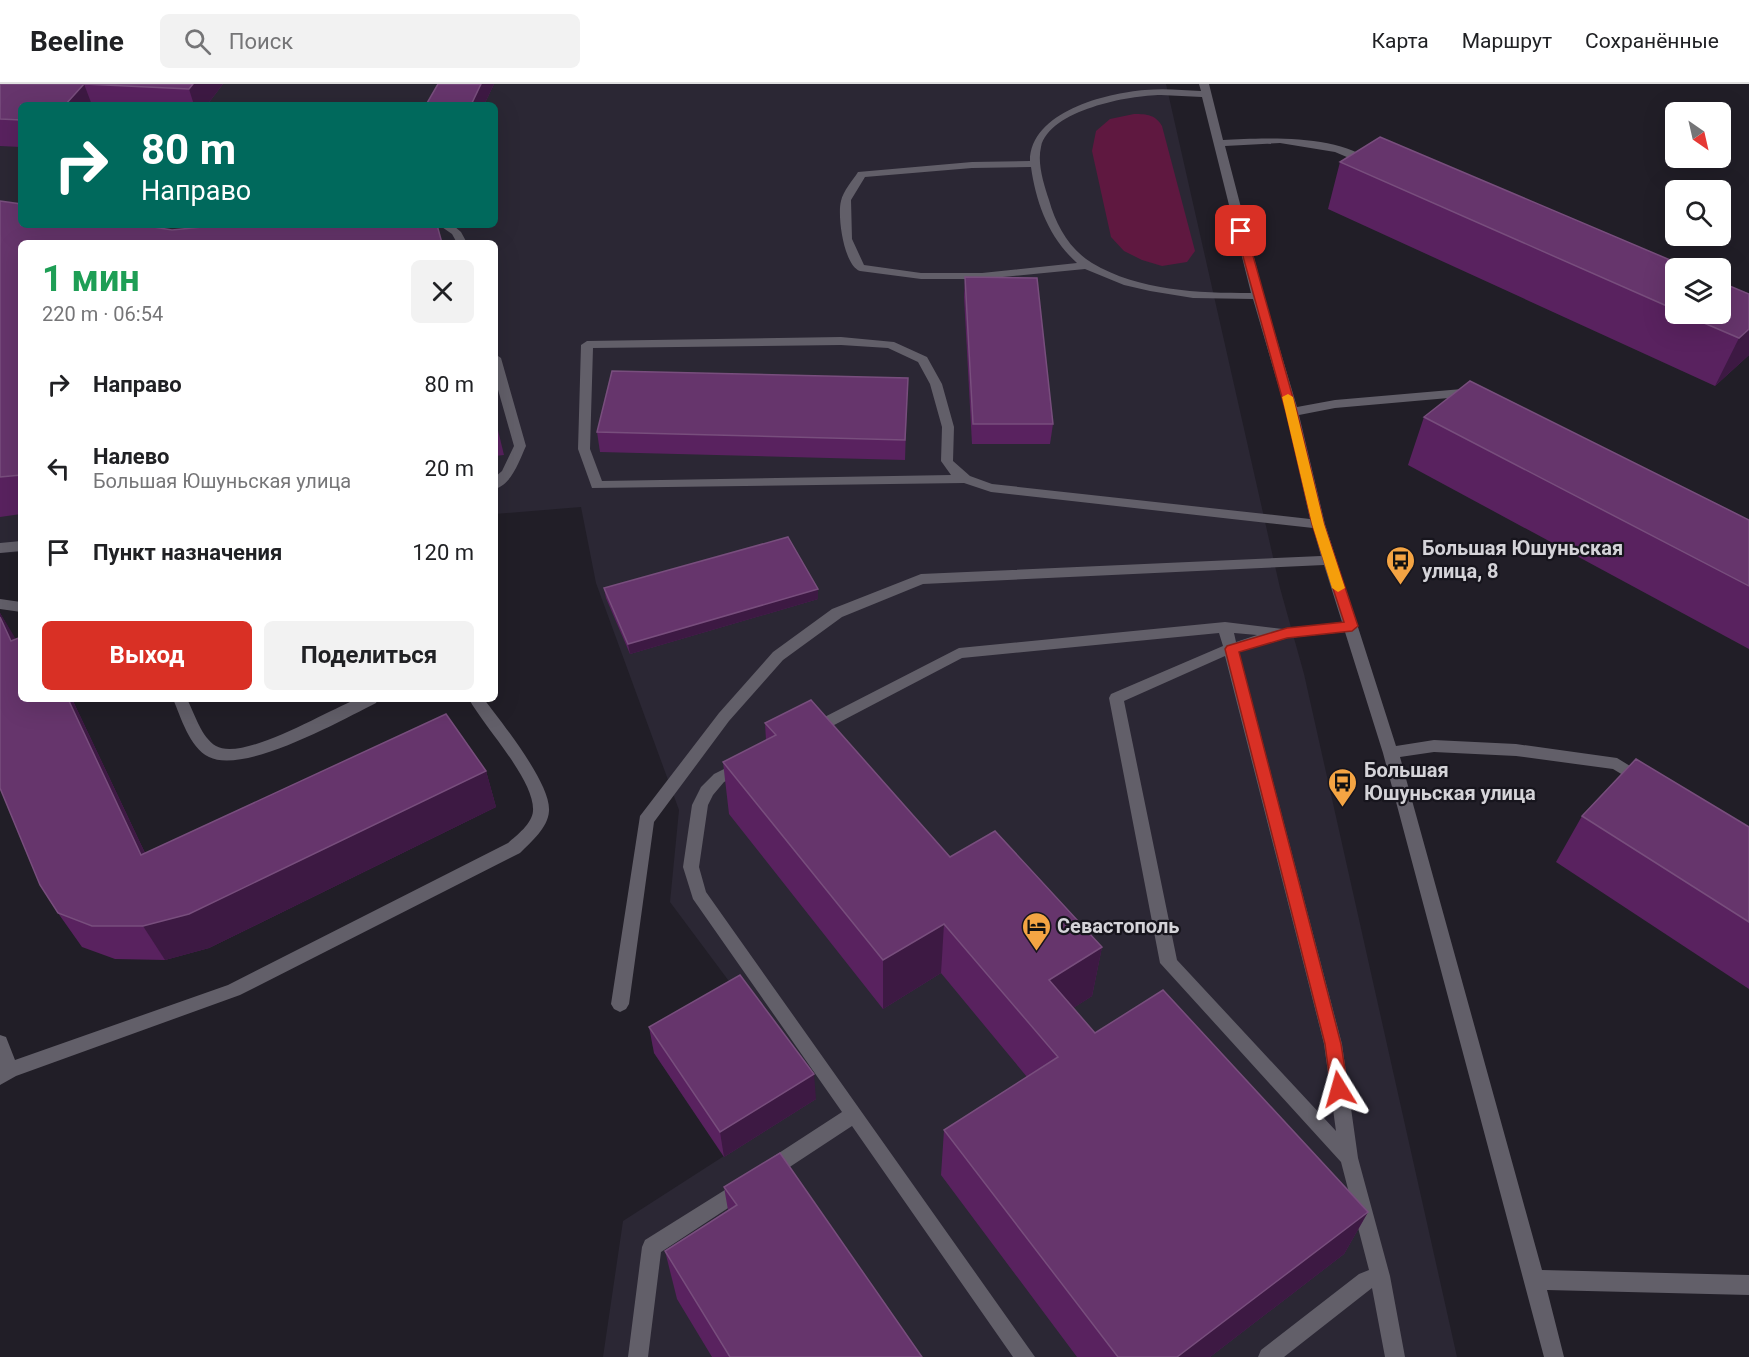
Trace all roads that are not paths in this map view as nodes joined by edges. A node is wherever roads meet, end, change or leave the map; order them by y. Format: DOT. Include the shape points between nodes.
graph roads {
  1 [pos="1206,89"];
  2 [pos="1219,143"];
  3 [pos="1036,164"];
  4 [pos="1381,169"];
  5 [pos="1087,265"];
  6 [pos="1258,296"];
  7 [pos="498,369"];
  8 [pos="1483,404"];
  9 [pos="1292,412"];
  10 [pos="965,479"];
  11 [pos="498,482"];
  12 [pos="1318,524"];
  13 [pos="18,546"];
  14 [pos="0,548"];
  15 [pos="1330,560"];
  16 [pos="0,604"];
  17 [pos="18,607"];
  18 [pos="1352,626"];
  19 [pos="1225,627"];
  20 [pos="1287,633"];
  21 [pos="1232,649"];
  22 [pos="182,702"];
  23 [pos="364,702"];
  24 [pos="478,702"];
  25 [pos="802,735"];
  26 [pos="1391,753"];
  27 [pos="750,762"];
  28 [pos="1657,789"];
  29 [pos="620,1004"];
  30 [pos="0,1043"];
  31 [pos="5,1074"];
  32 [pos="854,1115"];
  33 [pos="1349,1158"];
  34 [pos="1380,1276"];
  35 [pos="1535,1280"];
  36 [pos="1749,1285"];
  37 [pos="638,1357"];
  38 [pos="1025,1357"];
  39 [pos="1268,1357"];
  40 [pos="1395,1357"];
  41 [pos="1554,1357"];
  1 -- 2 [label="street"];
  1 -- 3 [label="street" via="1136,94 1084,107 1054,124 1038,142"];
  2 -- 4 [label="street" via="1280,140 1338,149"];
  2 -- 6 [label="street"];
  3 -- 5 [label="street" via="1047,215 1064,243"];
  3 -- 5 [label="street" via="862,174 846,200 847,239 860,268 921,276 982,276"];
  5 -- 6 [label="street" via="1121,280 1177,292"];
  6 -- 9 [label="street"];
  7 -- 11 [label="street" via="520,446"];
  8 -- 9 [label="street" via="1462,393 1335,404"];
  9 -- 12 [label="street"];
  10 -- 10 [label="street" via="947,461 948,427 936,384 923,360 890,345 842,341 587,345 584,449 597,485"];
  10 -- 12 [label="street" via="990,488"];
  12 -- 15 [label="street"];
  13 -- 14 [label="street"];
  15 -- 18 [label="street"];
  15 -- 29 [label="street" via="921,579 837,612 777,656 724,717 646,820"];
  16 -- 17 [label="street"];
  18 -- 20 [label="street"];
  18 -- 26 [label="street"];
  19 -- 20 [label="street"];
  19 -- 21 [label="street"];
  19 -- 25 [label="street" via="960,653"];
  20 -- 21 [label="street"];
  21 -- 33 [label="street" via="1333,1044"];
  21 -- 33 [label="street" via="1116,698 1169,963"];
  22 -- 23 [label="street" via="202,740 215,753 234,755 258,750"];
  24 -- 31 [label="street" via="538,790 541,810 533,830 514,848 234,990"];
  26 -- 28 [label="street" via="1434,746 1538,753 1617,764"];
  26 -- 35 [label="street"];
  27 -- 32 [label="street" via="719,778 707,791 700,805 691,867 699,894"];
  30 -- 31 [label="street"];
  32 -- 37 [label="street" via="652,1247"];
  32 -- 38 [label="street"];
  33 -- 34 [label="street"];
  34 -- 39 [label="street" via="1366,1281"];
  34 -- 40 [label="street"];
  35 -- 36 [label="street"];
  35 -- 41 [label="street"];
}
